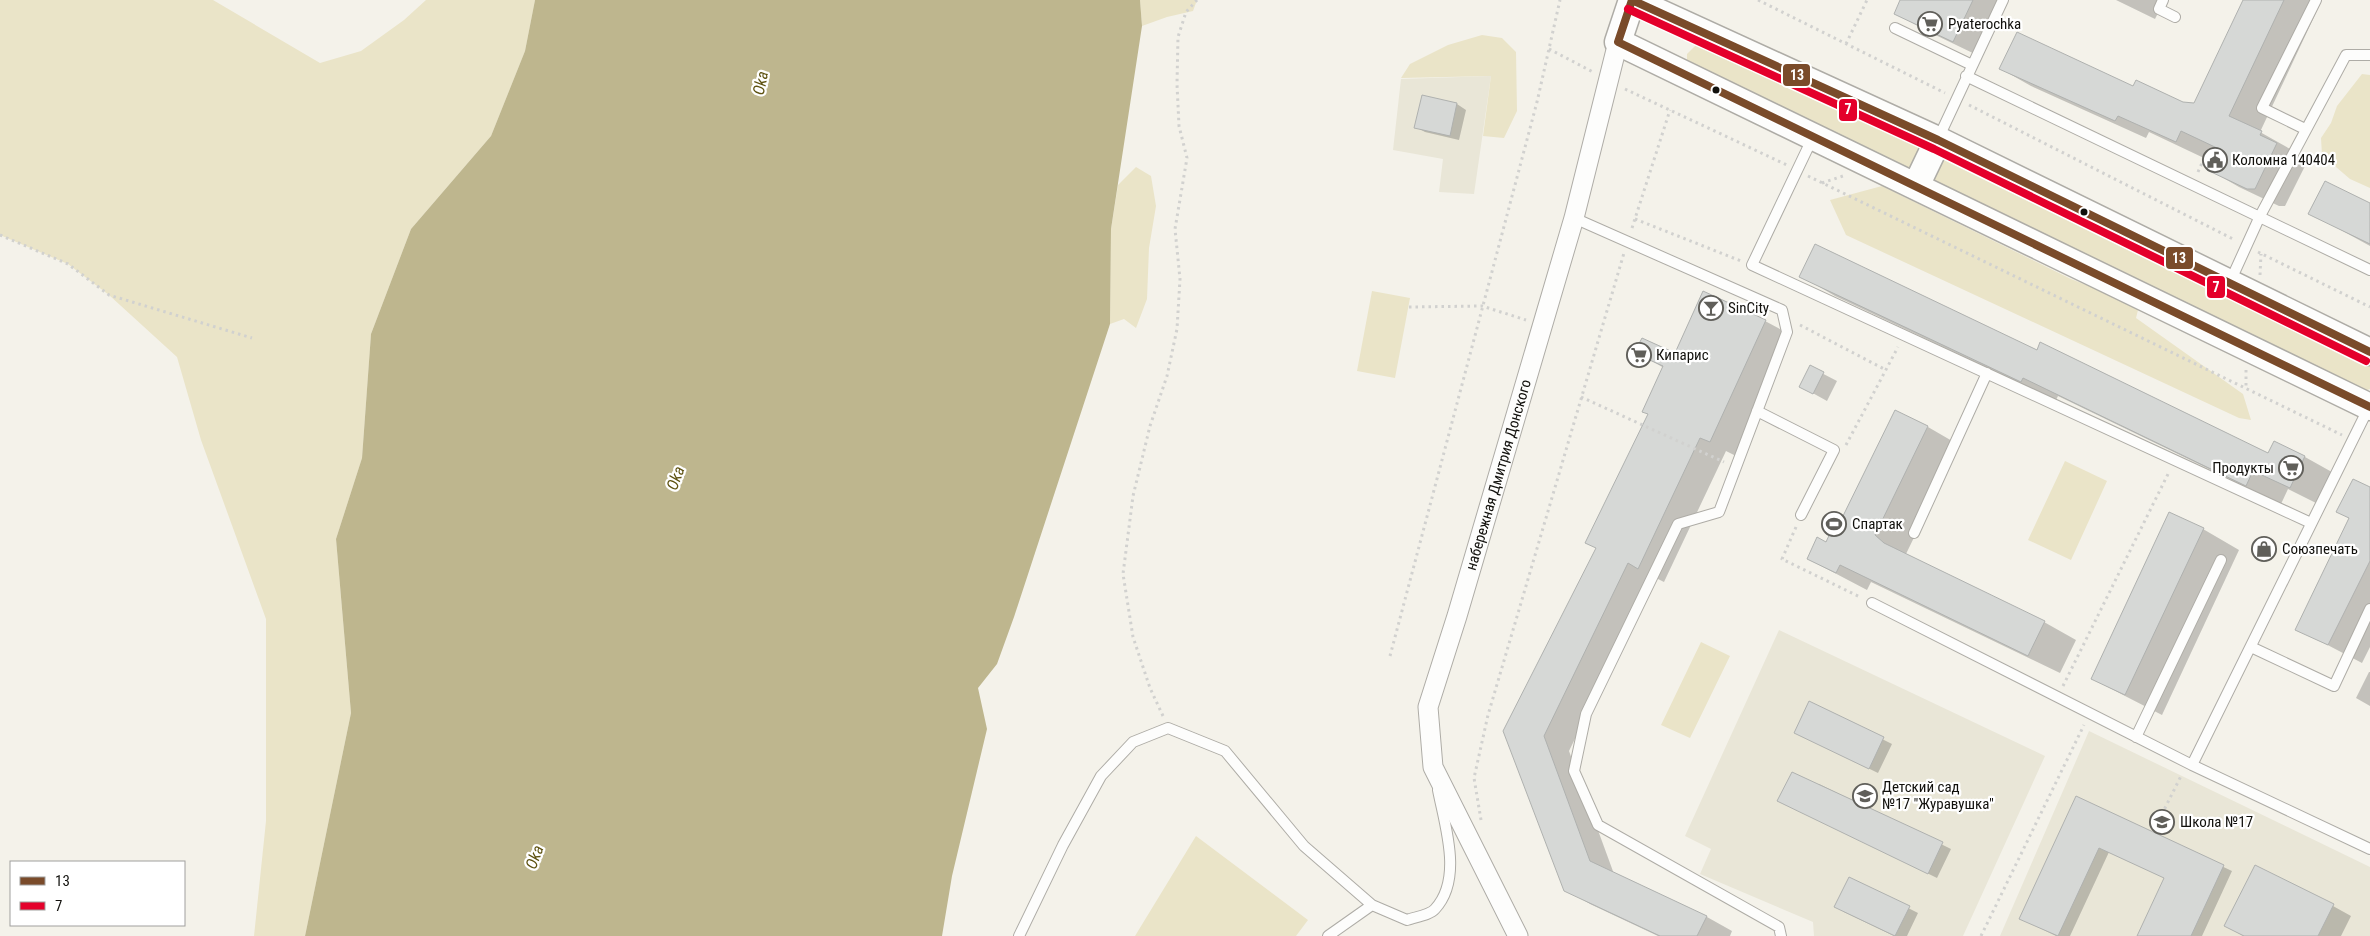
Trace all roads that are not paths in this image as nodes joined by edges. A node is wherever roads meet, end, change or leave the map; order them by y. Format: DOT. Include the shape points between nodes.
graph roads {
  1 [pos="1632,0"];
  2 [pos="2003,0"];
  3 [pos="2163,0"];
  4 [pos="2316,0"];
  5 [pos="2174,17"];
  6 [pos="1895,28"];
  7 [pos="1618,42"];
  8 [pos="2370,55"];
  9 [pos="1972,64"];
  10 [pos="1966,76"];
  11 [pos="2305,129"];
  12 [pos="1814,136"];
  13 [pos="1938,140"];
  14 [pos="1916,186"];
  15 [pos="2260,216"];
  16 [pos="1574,218"];
  17 [pos="2370,270"];
  18 [pos="2230,283"];
  19 [pos="2370,352"];
  20 [pos="1987,374"];
  21 [pos="2370,406"];
  22 [pos="1757,411"];
  23 [pos="1801,515"];
  24 [pos="2312,523"];
  25 [pos="1914,533"];
  26 [pos="2221,560"];
  27 [pos="1872,603"];
  28 [pos="2370,609"];
  29 [pos="2251,647"];
  30 [pos="2136,737"];
  31 [pos="2190,764"];
  32 [pos="1433,767"];
  33 [pos="2370,849"];
  34 [pos="1372,905"];
  35 [pos="1019,936"];
  36 [pos="1328,936"];
  37 [pos="1518,936"];
  38 [pos="1781,936"];
  1 -- 7 [label="street, набережная Дмитрия Донского"];
  1 -- 13 [label="street"];
  2 -- 9 [label="lane"];
  3 -- 5 [label="lane" via="2159,9"];
  4 -- 11 [label="lane" via="2262,108"];
  6 -- 9 [label="lane"];
  7 -- 12 [label="street"];
  7 -- 16 [label="street, набережная Дмитрия Донского"];
  8 -- 11 [label="lane" via="2346,55"];
  9 -- 10 [label="lane"];
  10 -- 13 [label="lane"];
  10 -- 15 [label="lane"];
  11 -- 15 [label="lane"];
  12 -- 14 [label="street"];
  12 -- 20 [label="lane" via="1752,265"];
  13 -- 14 [label="street"];
  13 -- 18 [label="street"];
  14 -- 21 [label="street"];
  15 -- 17 [label="lane"];
  15 -- 18 [label="lane"];
  16 -- 22 [label="lane" via="1782,310 1787,332"];
  16 -- 32 [label="street, набережная Дмитрия Донского" via="1428,708"];
  18 -- 19 [label="street"];
  20 -- 24 [label="lane"];
  20 -- 25 [label="lane"];
  21 -- 24 [label="lane"];
  22 -- 23 [label="lane" via="1834,450"];
  22 -- 38 [label="lane" via="1719,512 1678,524 1586,714 1574,771 1598,825 1779,927"];
  24 -- 29 [label="lane"];
  26 -- 30 [label="lane"];
  27 -- 30 [label="lane"];
  28 -- 29 [label="lane" via="2334,686"];
  29 -- 31 [label="lane"];
  30 -- 31 [label="lane"];
  31 -- 33 [label="lane"];
  32 -- 34 [label="lane" via="1445,827 1450,868 1448,889 1434,910 1407,920"];
  32 -- 37 [label="street, набережная Дмитрия Донского"];
  34 -- 35 [label="lane" via="1304,846 1225,751 1168,728 1133,742 1101,776"];
  34 -- 36 [label="lane"];
}
